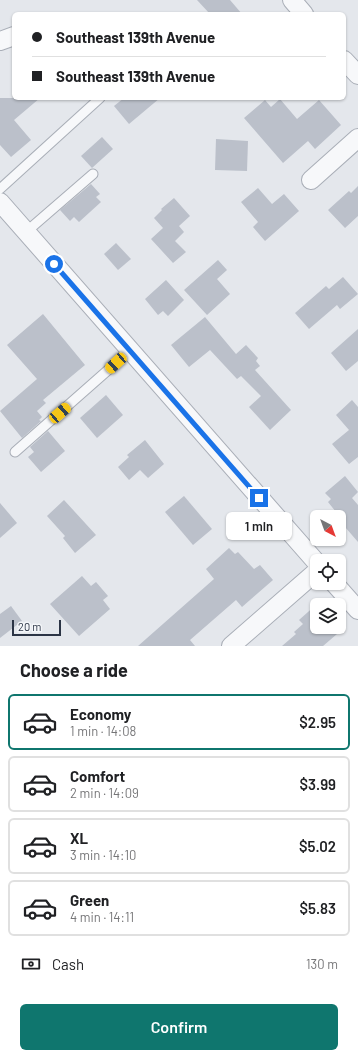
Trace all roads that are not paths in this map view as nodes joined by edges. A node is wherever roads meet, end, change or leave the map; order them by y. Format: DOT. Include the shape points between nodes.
graph roads {
  1 [pos="292,0"];
  2 [pos="302,12"];
  3 [pos="12,37"];
  4 [pos="0,42"];
  5 [pos="346,62"];
  6 [pos="358,76"];
  7 [pos="98,100"];
  8 [pos="358,138"];
  9 [pos="93,174"];
  10 [pos="311,180"];
  11 [pos="0,189"];
  12 [pos="0,202"];
  13 [pos="26,232"];
  14 [pos="129,349"];
  15 [pos="15,452"];
  16 [pos="310,555"];
  17 [pos="310,577"];
  18 [pos="340,590"];
  19 [pos="358,610"];
  20 [pos="231,646"];
  1 -- 2 [label="street"];
  3 -- 4 [label="street"];
  5 -- 6 [label="street"];
  7 -- 11 [label="lane"];
  8 -- 10 [label="street"];
  9 -- 13 [label="lane"];
  12 -- 13 [label="street"];
  13 -- 14 [label="street"];
  14 -- 15 [label="lane"];
  14 -- 16 [label="street"];
  17 -- 20 [label="street"];
  18 -- 19 [label="street"];
}
